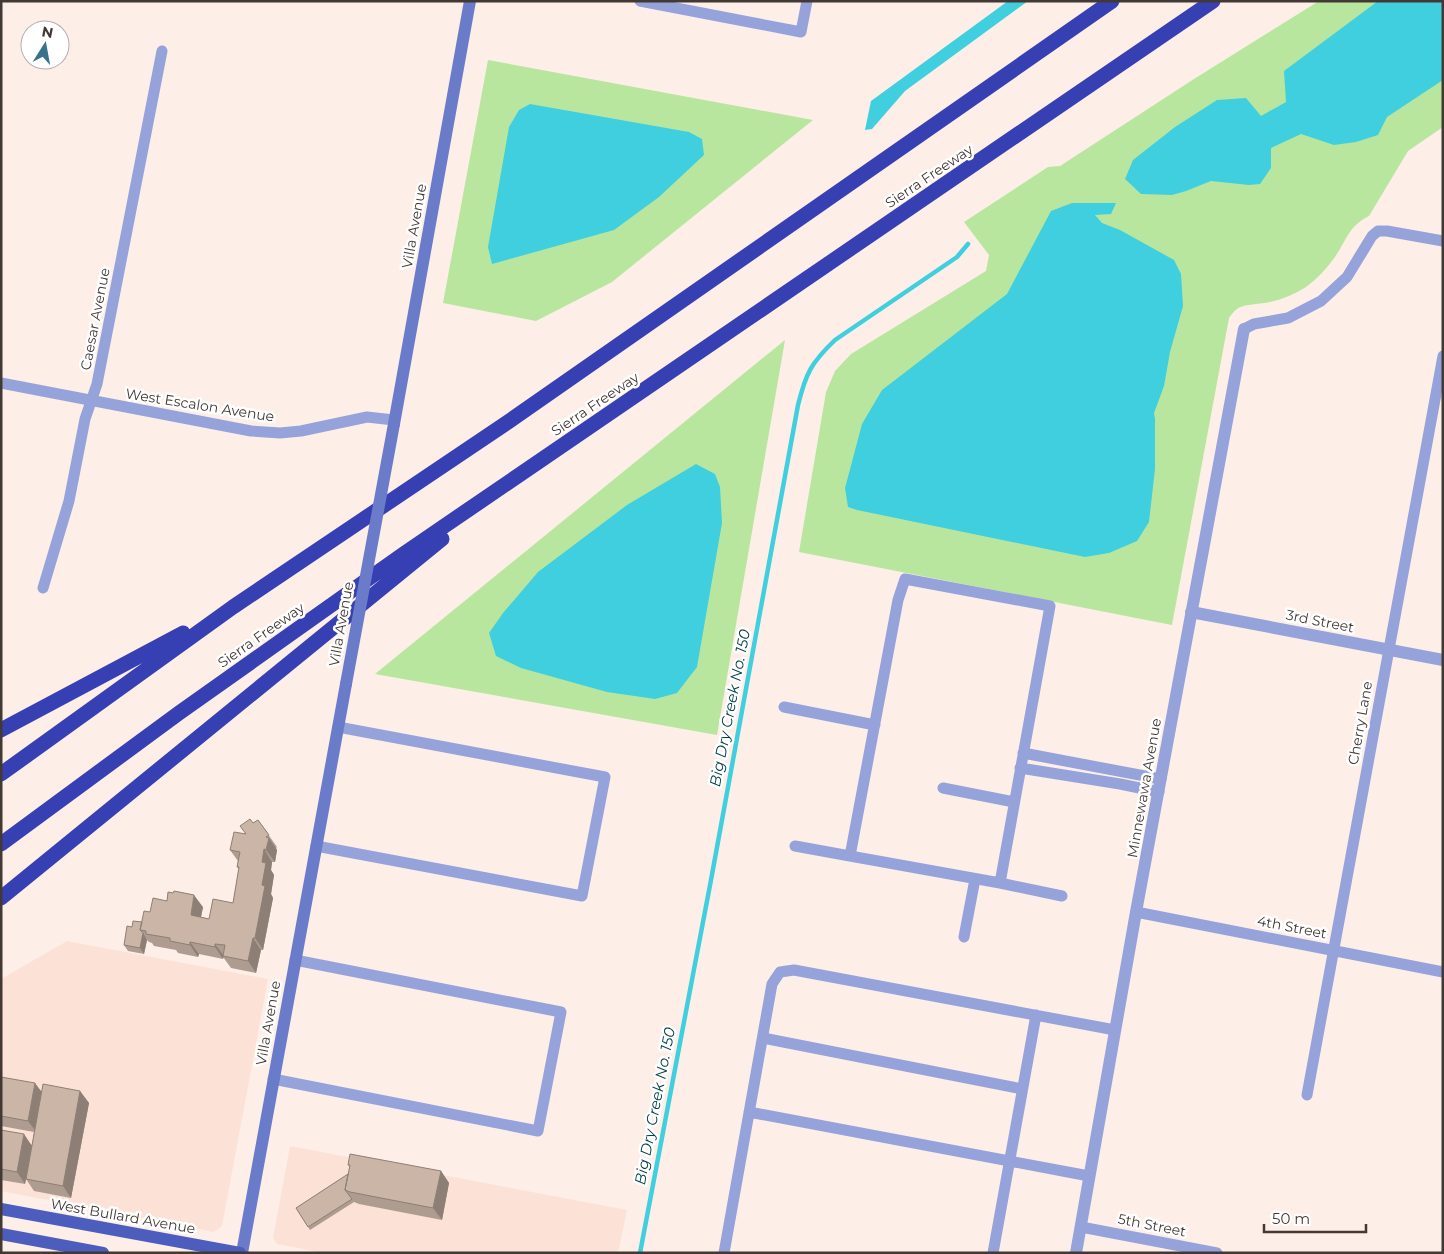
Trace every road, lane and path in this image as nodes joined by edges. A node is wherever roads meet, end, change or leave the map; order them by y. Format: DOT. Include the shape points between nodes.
graph roads {
  1 [pos="470,1"];
  2 [pos="807,1"];
  3 [pos="1112,1"];
  4 [pos="1213,1"];
  5 [pos="640,2"];
  6 [pos="162,51"];
  7 [pos="1443,241"];
  8 [pos="1244,329"];
  9 [pos="1443,356"];
  10 [pos="1,384"];
  11 [pos="92,402"];
  12 [pos="394,422"];
  13 [pos="524,472"];
  14 [pos="43,588"];
  15 [pos="233,607"];
  16 [pos="1192,612"];
  17 [pos="1389,649"];
  18 [pos="1443,660"];
  19 [pos="784,707"];
  20 [pos="875,724"];
  21 [pos="338,727"];
  22 [pos="1,730"];
  23 [pos="1023,753"];
  24 [pos="1094,766"];
  25 [pos="1020,768"];
  26 [pos="1,774"];
  27 [pos="1161,779"];
  28 [pos="1092,780"];
  29 [pos="943,788"];
  30 [pos="1159,792"];
  31 [pos="1014,802"];
  32 [pos="1,844"];
  33 [pos="316,846"];
  34 [pos="795,846"];
  35 [pos="850,856"];
  36 [pos="975,879"];
  37 [pos="1000,883"];
  38 [pos="1062,896"];
  39 [pos="1,898"];
  40 [pos="1136,912"];
  41 [pos="964,937"];
  42 [pos="1334,951"];
  43 [pos="295,960"];
  44 [pos="1443,972"];
  45 [pos="1036,1015"];
  46 [pos="1115,1030"];
  47 [pos="763,1038"];
  48 [pos="273,1079"];
  49 [pos="1022,1089"];
  50 [pos="1307,1095"];
  51 [pos="749,1112"];
  52 [pos="1009,1161"];
  53 [pos="1089,1176"];
  54 [pos="1,1210"];
  55 [pos="1081,1226"];
  56 [pos="1,1234"];
  57 [pos="103,1253"];
  58 [pos="241,1253"];
  59 [pos="724,1253"];
  60 [pos="993,1253"];
  61 [pos="1076,1253"];
  62 [pos="1217,1253"];
  1 -- 12 [label="main road, Villa Avenue"];
  2 -- 5 [label="street" via="801,32"];
  3 -- 15 [label="highway" via="508,422"];
  4 -- 13 [label="highway, Sierra Freeway"];
  6 -- 11 [label="street, Caesar Avenue"];
  7 -- 8 [label="street" via="1378,231 1347,277 1321,301 1288,318"];
  8 -- 16 [label="street, Minnewawa Avenue"];
  9 -- 17 [label="street, Cherry Lane"];
  10 -- 11 [label="street, West Escalon Avenue"];
  11 -- 12 [label="street, West Escalon Avenue" via="251,431 280,433 367,417"];
  11 -- 14 [label="street, Caesar Avenue" via="85,419 69,500"];
  12 -- 21 [label="main road, Villa Avenue, bridge"];
  13 -- 32 [label="highway, Sierra Freeway" via="203,696"];
  13 -- 39 [label="highway"];
  15 -- 22 [label="highway"];
  15 -- 26 [label="highway"];
  16 -- 17 [label="street, 3rd Street"];
  16 -- 27 [label="street, Minnewawa Avenue"];
  17 -- 18 [label="street, 3rd Street"];
  17 -- 42 [label="street, Cherry Lane"];
  19 -- 20 [label="street"];
  20 -- 23 [label="street" via="898,600 905,579 1050,606"];
  20 -- 35 [label="street"];
  21 -- 33 [label="main road, Villa Avenue"];
  21 -- 33 [label="street" via="605,777 582,896"];
  23 -- 24 [label="street"];
  23 -- 25 [label="street"];
  24 -- 27 [label="street"];
  24 -- 28 [label="street"];
  25 -- 28 [label="street"];
  25 -- 31 [label="street"];
  27 -- 30 [label="street, Minnewawa Avenue"];
  28 -- 30 [label="street"];
  29 -- 31 [label="street"];
  30 -- 40 [label="street, Minnewawa Avenue"];
  31 -- 37 [label="street"];
  33 -- 43 [label="main road, Villa Avenue"];
  34 -- 35 [label="street"];
  35 -- 36 [label="street"];
  36 -- 37 [label="street"];
  36 -- 41 [label="street"];
  37 -- 38 [label="street"];
  40 -- 42 [label="street, 4th Street"];
  40 -- 46 [label="street, Minnewawa Avenue"];
  42 -- 44 [label="street, 4th Street"];
  42 -- 50 [label="street, Cherry Lane"];
  43 -- 48 [label="main road, Villa Avenue"];
  43 -- 48 [label="street" via="561,1012 538,1130"];
  45 -- 46 [label="street"];
  45 -- 47 [label="street" via="794,970 780,972 772,984"];
  45 -- 49 [label="street"];
  46 -- 53 [label="street, Minnewawa Avenue"];
  47 -- 49 [label="street"];
  47 -- 51 [label="street"];
  48 -- 58 [label="main road, Villa Avenue"];
  49 -- 52 [label="street"];
  51 -- 52 [label="street"];
  51 -- 59 [label="street"];
  52 -- 53 [label="street"];
  52 -- 60 [label="street"];
  53 -- 55 [label="street, Minnewawa Avenue"];
  54 -- 58 [label="main road, West Bullard Avenue"];
  55 -- 61 [label="street, Minnewawa Avenue"];
  55 -- 62 [label="street, 5th Street"];
  56 -- 57 [label="main road"];
}
